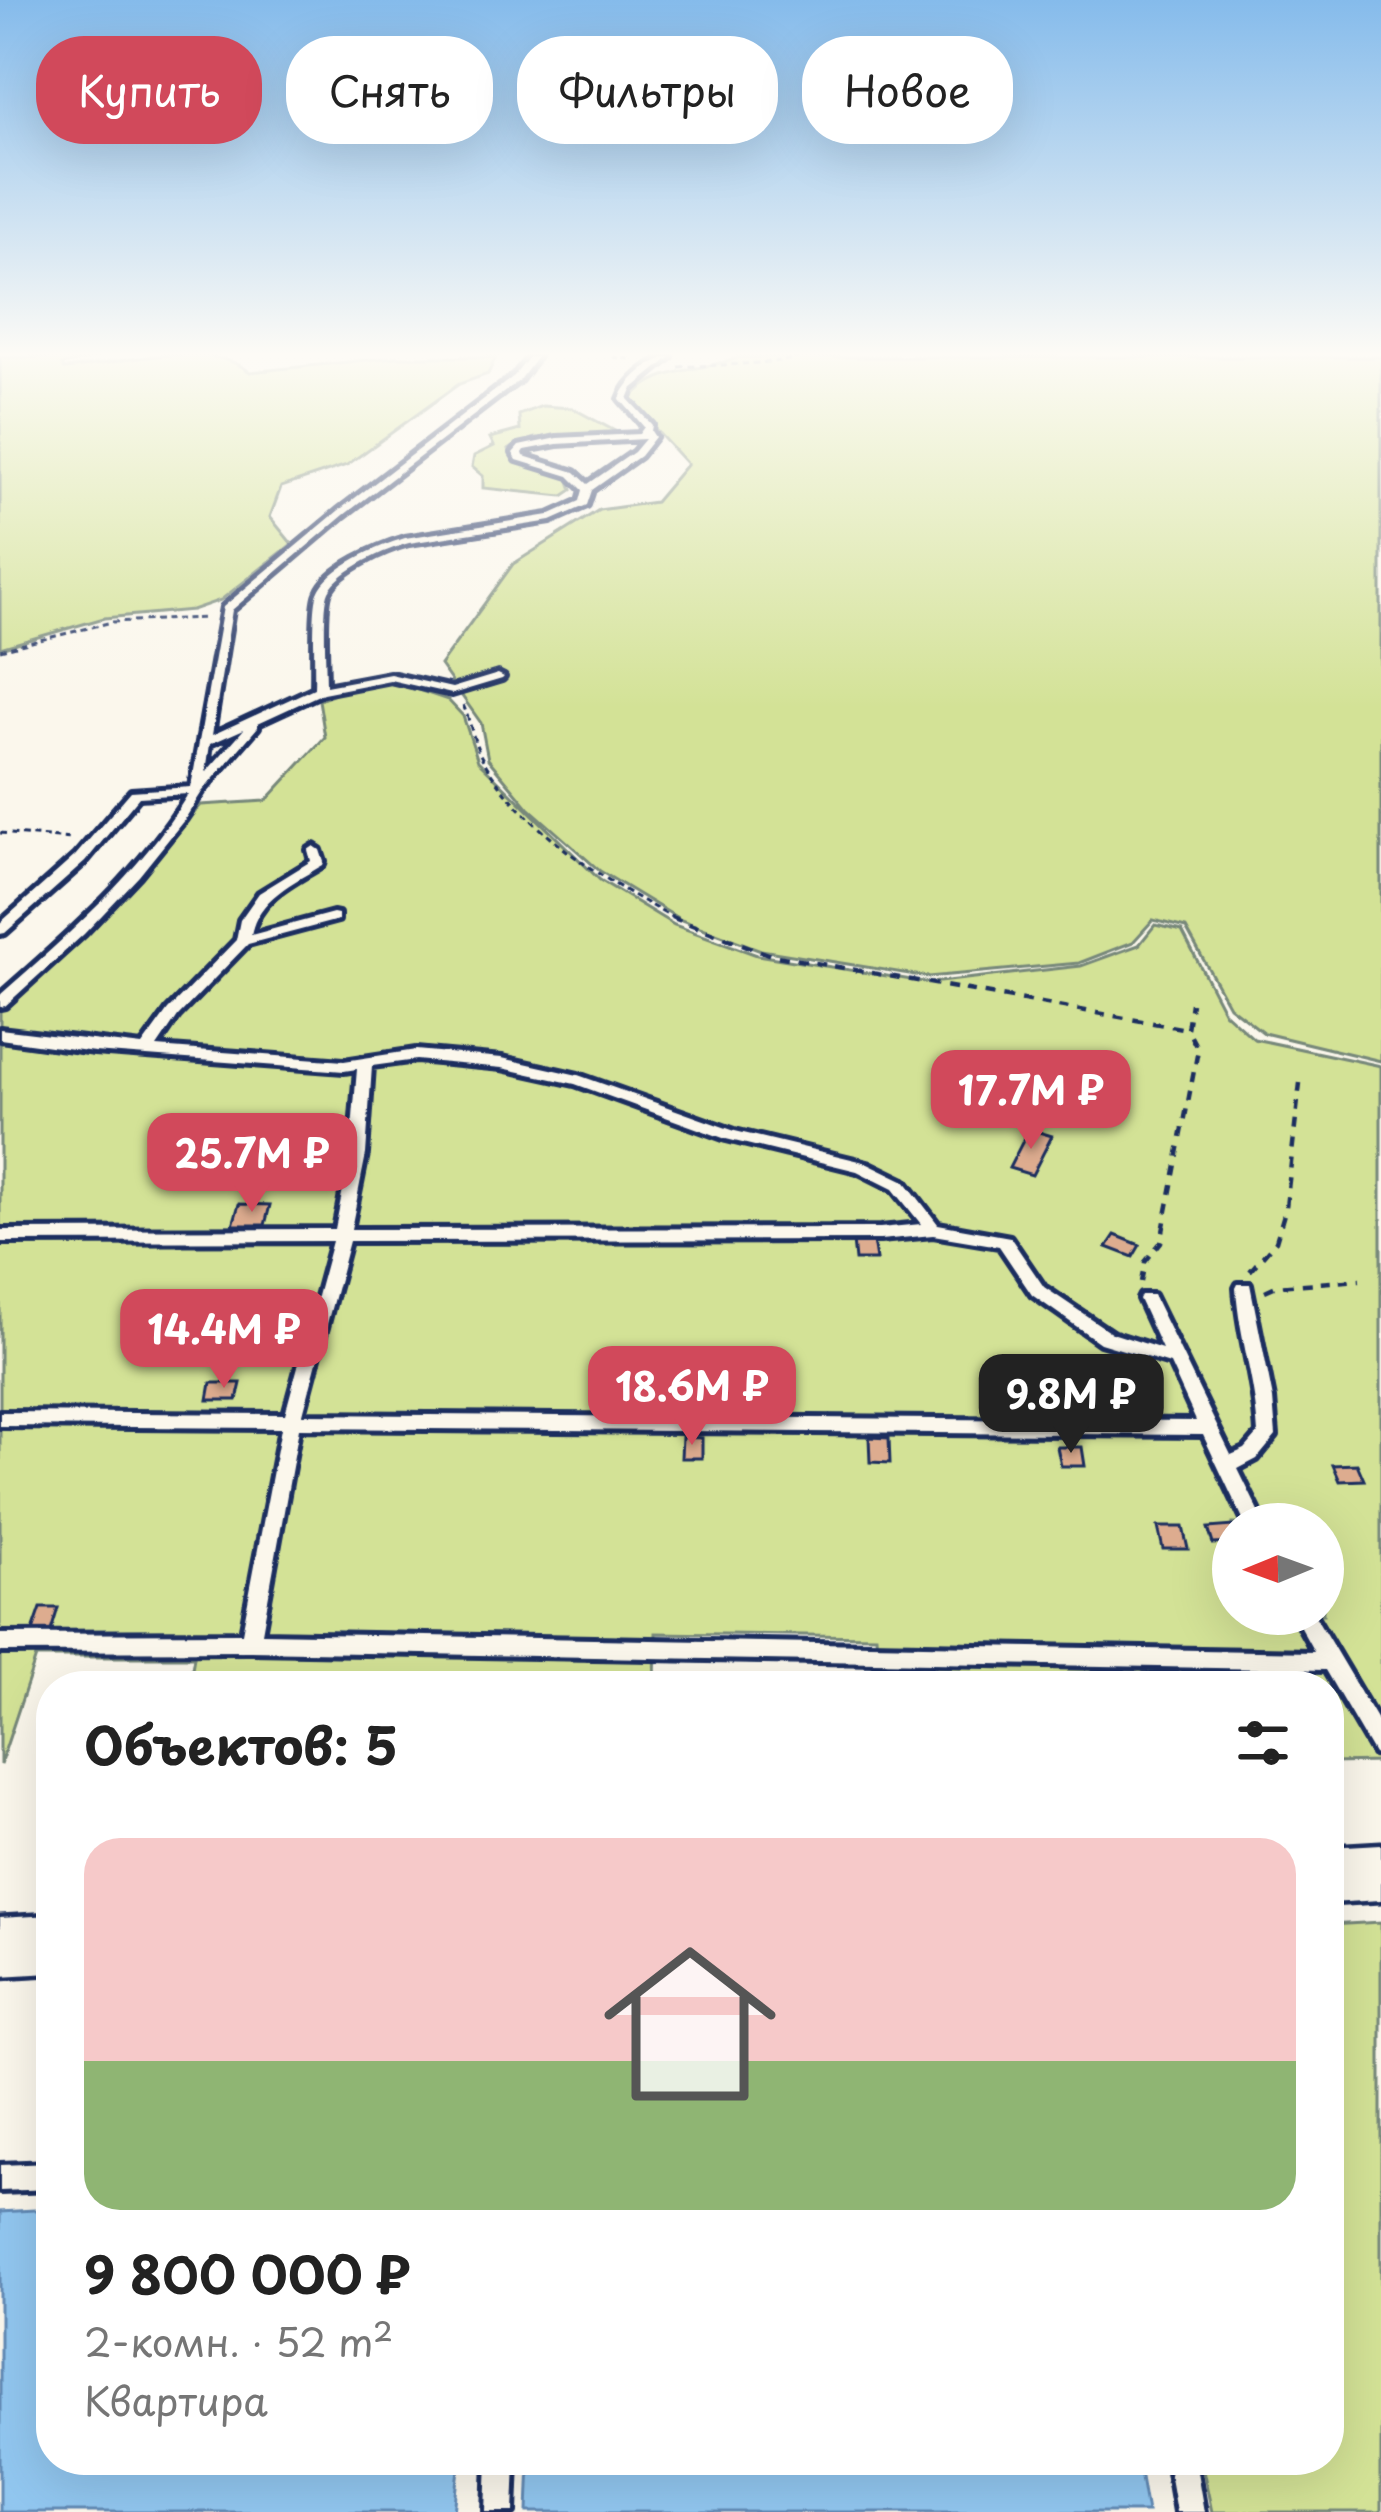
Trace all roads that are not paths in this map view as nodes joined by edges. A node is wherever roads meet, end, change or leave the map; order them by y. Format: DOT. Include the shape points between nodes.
graph roads {
  1 [pos="392,474"];
  2 [pos="571,474"];
  3 [pos="609,474"];
  4 [pos="588,489"];
  5 [pos="498,677"];
  6 [pos="320,690"];
  7 [pos="258,721"];
  8 [pos="206,742"];
  9 [pos="197,790"];
  10 [pos="314,850"];
  11 [pos="333,917"];
  12 [pos="0,930"];
  13 [pos="243,941"];
  14 [pos="0,1003"];
  15 [pos="0,1034"];
  16 [pos="147,1050"];
  17 [pos="365,1065"];
  18 [pos="933,1229"];
  19 [pos="0,1236"];
  20 [pos="341,1236"];
  21 [pos="1244,1294"];
  22 [pos="1147,1299"];
  23 [pos="1174,1359"];
  24 [pos="0,1419"];
  25 [pos="292,1422"];
  26 [pos="1207,1428"];
  27 [pos="1225,1466"];
  28 [pos="1244,1503"];
  29 [pos="1315,1635"];
  30 [pos="250,1642"];
  31 [pos="0,1643"];
  32 [pos="1329,1661"];
  33 [pos="1335,1671"];
  34 [pos="1344,1686"];
  35 [pos="1381,1747"];
  36 [pos="1381,1872"];
  37 [pos="1344,1874"];
  38 [pos="36,1945"];
  39 [pos="0,1947"];
  40 [pos="36,2177"];
  41 [pos="0,2178"];
  42 [pos="501,2475"];
  43 [pos="1184,2475"];
  44 [pos="500,2512"];
  45 [pos="1190,2512"];
  1 -- 8 [label="lane" via="222,618"];
  2 -- 4 [label="lane"];
  3 -- 4 [label="lane"];
  4 -- 6 [label="lane" via="572,513 409,540 335,576 322,595"];
  5 -- 6 [label="lane" via="452,691 391,677"];
  6 -- 7 [label="lane"];
  7 -- 8 [label="lane"];
  7 -- 9 [label="lane"];
  8 -- 9 [label="lane"];
  9 -- 12 [label="lane" via="135,794"];
  9 -- 14 [label="lane" via="163,843"];
  10 -- 13 [label="lane" via="318,862 308,872 264,896"];
  11 -- 13 [label="lane"];
  13 -- 16 [label="lane"];
  15 -- 16 [label="lane"];
  16 -- 17 [label="lane"];
  17 -- 18 [label="lane" via="458,1056 578,1080 731,1135 862,1166 898,1185"];
  17 -- 20 [label="lane"];
  18 -- 20 [label="lane"];
  18 -- 23 [label="lane" via="1004,1241 1038,1291 1106,1338"];
  19 -- 20 [label="lane"];
  20 -- 25 [label="lane"];
  21 -- 27 [label="lane" via="1267,1436"];
  22 -- 23 [label="lane"];
  23 -- 26 [label="lane"];
  24 -- 25 [label="lane"];
  25 -- 26 [label="lane"];
  25 -- 30 [label="lane"];
  26 -- 27 [label="lane"];
  27 -- 28 [label="lane"];
  29 -- 32 [label="lane"];
  30 -- 31 [label="lane"];
  30 -- 32 [label="lane"];
  32 -- 33 [label="lane"];
  34 -- 35 [label="lane"];
  36 -- 37 [label="street"];
  38 -- 39 [label="street"];
  40 -- 41 [label="lane"];
  42 -- 44 [label="lane"];
  43 -- 45 [label="lane"];
}
